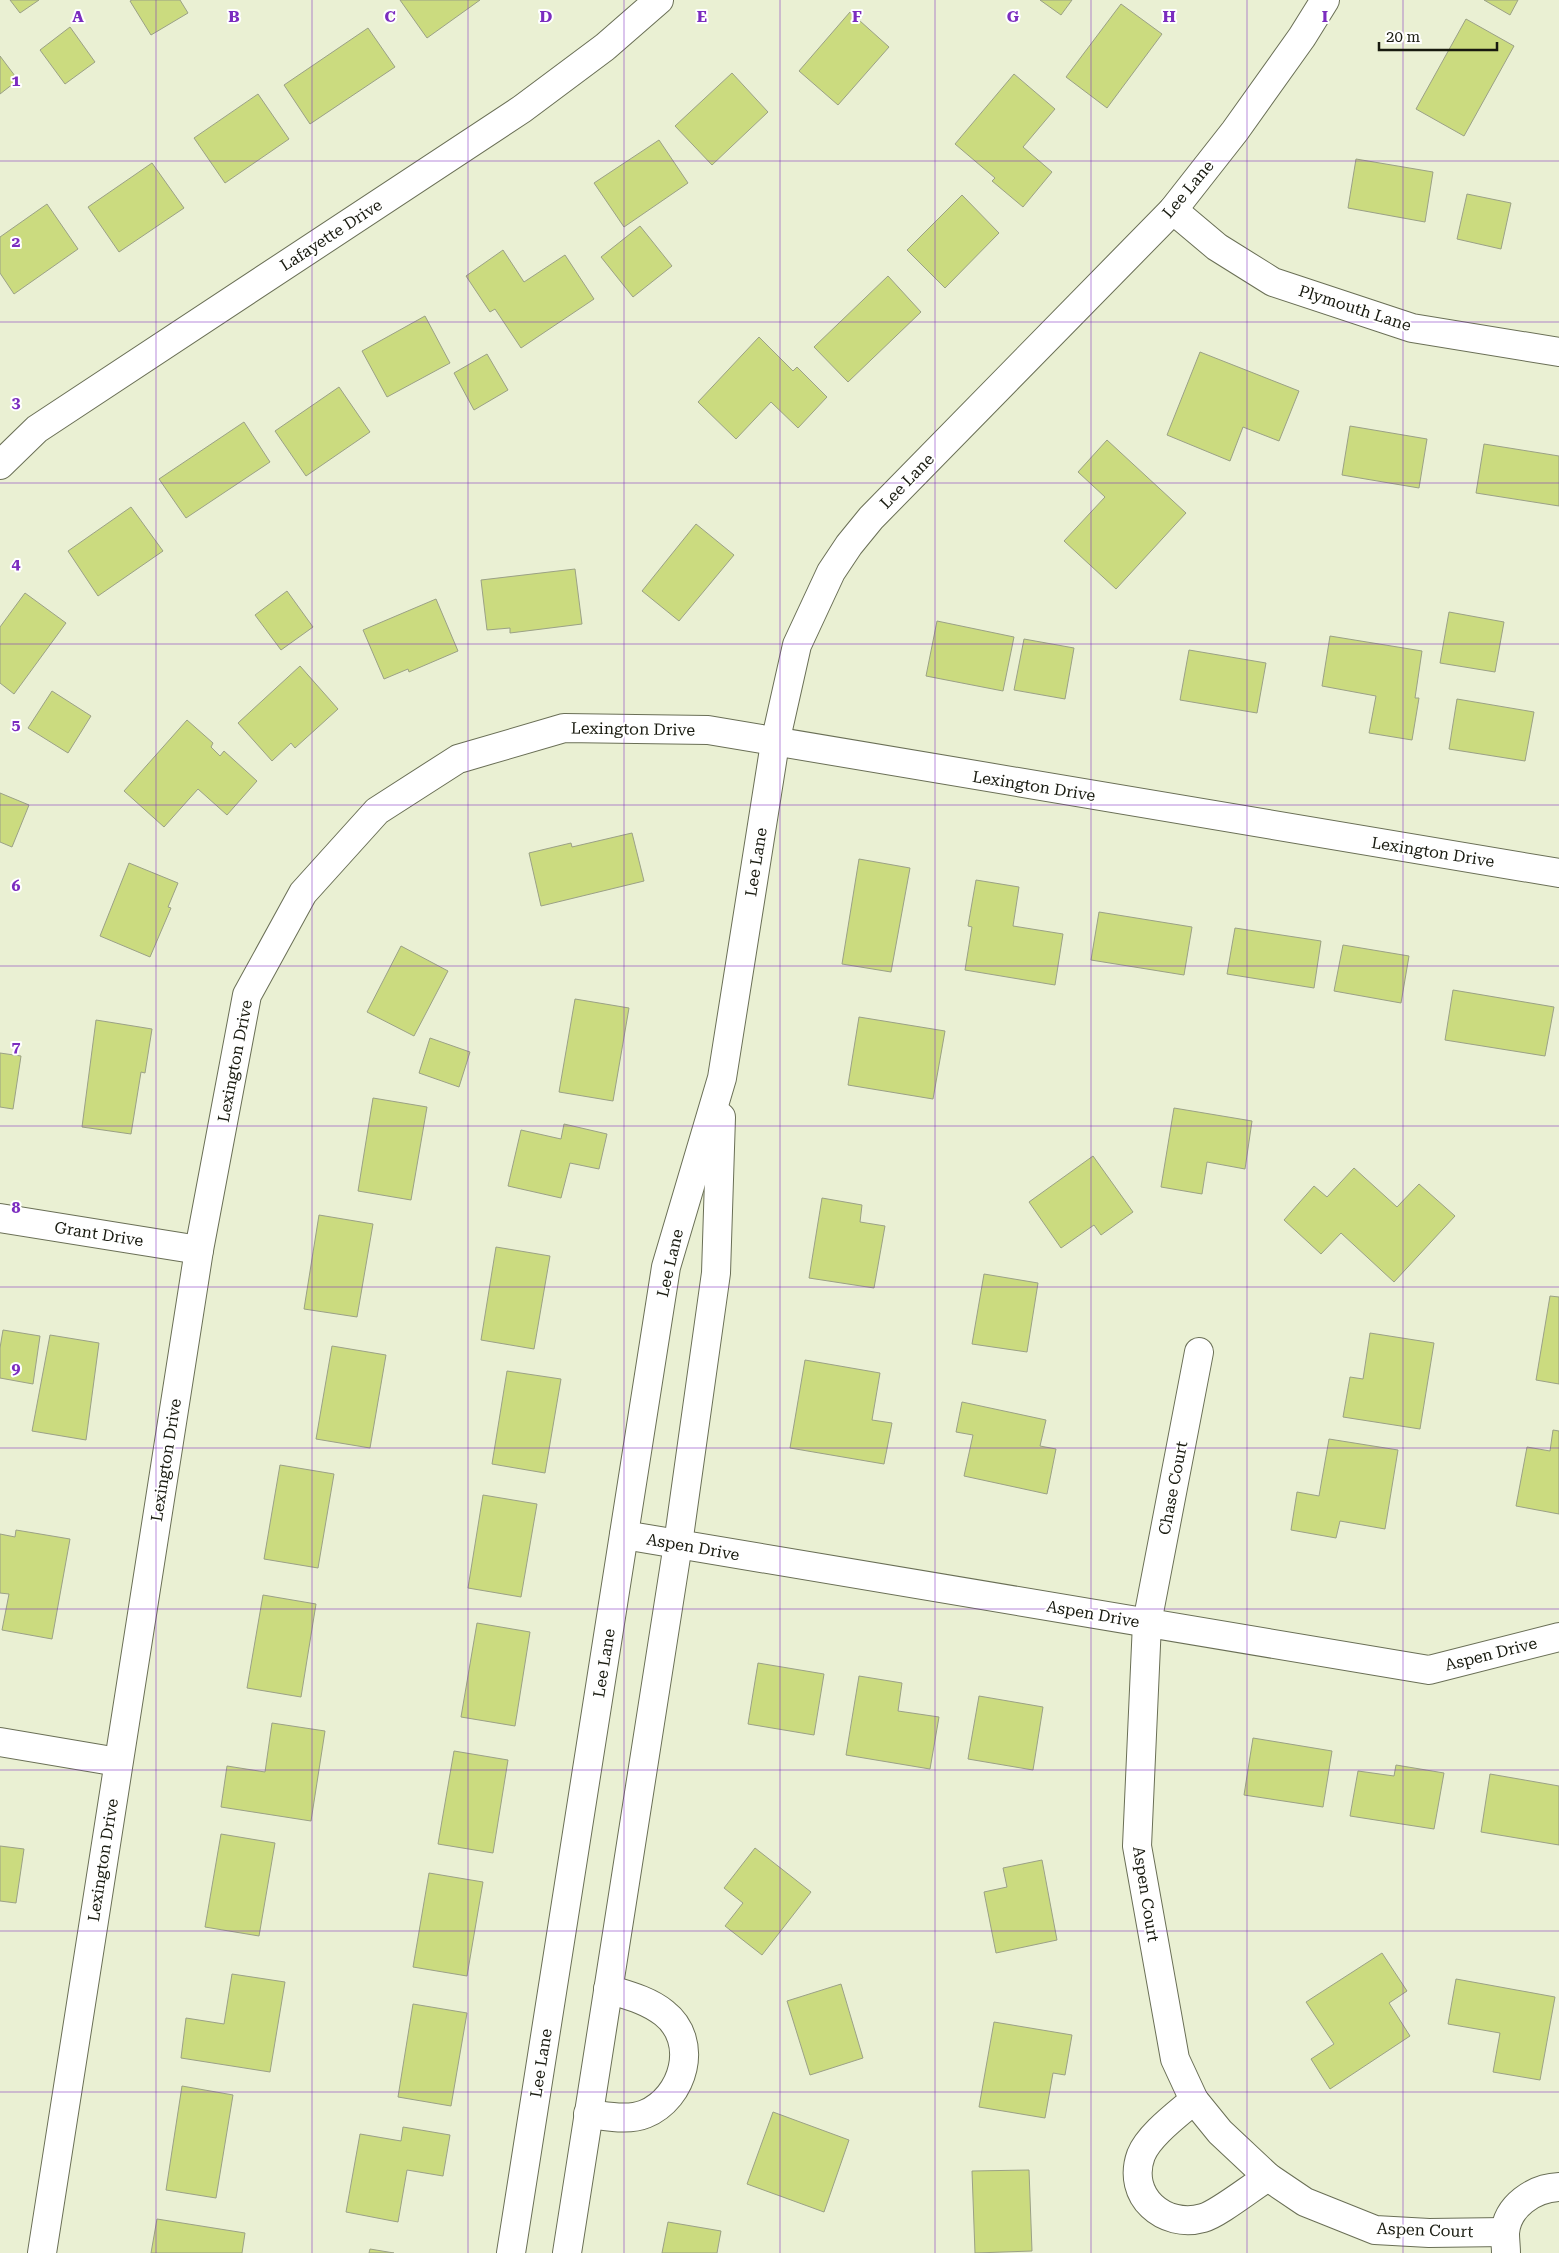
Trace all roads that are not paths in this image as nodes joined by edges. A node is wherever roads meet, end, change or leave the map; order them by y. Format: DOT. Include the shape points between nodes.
graph roads {
  1 [pos="660,0"];
  2 [pos="1325,0"];
  3 [pos="1173,210"];
  4 [pos="1559,352"];
  5 [pos="0,466"];
  6 [pos="775,743"];
  7 [pos="1559,873"];
  8 [pos="722,1078"];
  9 [pos="0,1218"];
  10 [pos="198,1250"];
  11 [pos="1200,1352"];
  12 [pos="624,1535"];
  13 [pos="678,1544"];
  14 [pos="1147,1623"];
  15 [pos="1559,1637"];
  16 [pos="0,1742"];
  17 [pos="118,1762"];
  18 [pos="608,1989"];
  19 [pos="1194,2100"];
  20 [pos="588,2114"];
  21 [pos="1268,2177"];
  22 [pos="1559,2187"];
  23 [pos="1506,2243"];
  24 [pos="42,2253"];
  25 [pos="511,2253"];
  26 [pos="566,2253"];
  1 -- 5 [label="street, Lafayette Drive" via="605,47 522,108 37,429"];
  2 -- 3 [label="street, Lee Lane" via="1235,131"];
  3 -- 4 [label="street, Plymouth Lane" via="1218,247 1273,282 1412,328"];
  3 -- 6 [label="street, Lee Lane" via="871,518 849,545 831,572 797,645"];
  6 -- 7 [label="street, Lexington Drive"];
  6 -- 8 [label="street, Lee Lane"];
  6 -- 10 [label="street, Lexington Drive" via="708,730 564,728 458,759 377,811 303,893 247,995"];
  8 -- 12 [label="street, Lee Lane" via="666,1267"];
  8 -- 13 [label="street, Lee Lane" via="716,1273"];
  9 -- 10 [label="street, Grant Drive"];
  10 -- 17 [label="street, Lexington Drive"];
  11 -- 14 [label="street, Chase Court"];
  12 -- 13 [label="street, Aspen Drive"];
  12 -- 25 [label="street, Lee Lane"];
  13 -- 14 [label="street, Aspen Drive"];
  13 -- 18 [label="street, Lee Lane"];
  14 -- 15 [label="street, Aspen Drive" via="1428,1670"];
  14 -- 19 [label="street, Aspen Court" via="1137,1846 1175,2059"];
  16 -- 17 [label="street"];
  17 -- 24 [label="street, Lexington Drive"];
  18 -- 20 [label="street, Lee Lane"];
  18 -- 20 [label="street" via="650,2003 666,2014 678,2031 684,2050 683,2070 676,2090 662,2105 644,2114 624,2118"];
  19 -- 21 [label="street, Aspen Court" via="1220,2132"];
  19 -- 21 [label="street" via="1149,2141 1141,2155 1140,2187 1148,2202 1159,2213 1174,2220 1190,2222 1206,2218"];
  20 -- 26 [label="street, Lee Lane"];
  21 -- 23 [label="street, Aspen Court" via="1305,2202 1375,2230"];
  22 -- 23 [label="street, Aspen Court" via="1545,2188 1526,2197 1512,2213"];
}
